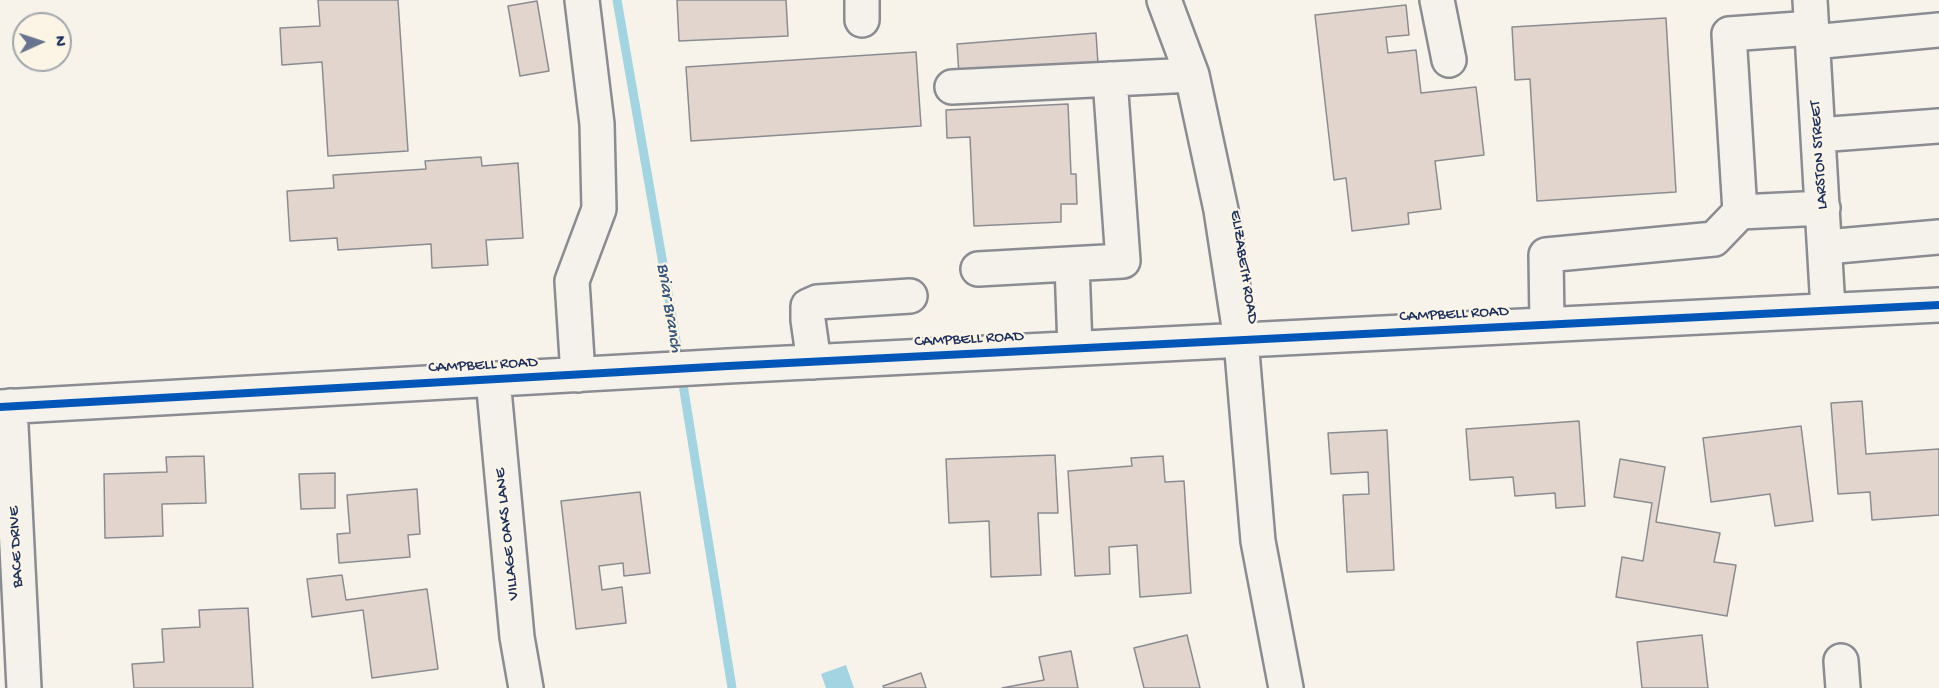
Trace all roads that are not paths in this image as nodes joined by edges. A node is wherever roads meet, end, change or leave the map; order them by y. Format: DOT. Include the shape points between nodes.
graph roads {
  1 [pos="582,0"];
  2 [pos="1164,0"];
  3 [pos="1437,0"];
  4 [pos="1811,23"];
  5 [pos="1939,30"];
  6 [pos="1449,60"];
  7 [pos="1192,75"];
  8 [pos="1110,79"];
  9 [pos="952,87"];
  10 [pos="1939,126"];
  11 [pos="1818,135"];
  12 [pos="1823,208"];
  13 [pos="1740,212"];
  14 [pos="1939,237"];
  15 [pos="1826,247"];
  16 [pos="1072,264"];
  17 [pos="978,269"];
  18 [pos="910,296"];
  19 [pos="1939,305"];
  20 [pos="1828,309"];
  21 [pos="1546,324"];
  22 [pos="1241,340"];
  23 [pos="1075,348"];
  24 [pos="814,362"];
  25 [pos="578,375"];
  26 [pos="492,379"];
  27 [pos="5,406"];
  28 [pos="24,688"];
  29 [pos="526,688"];
  30 [pos="1286,688"];
  1 -- 25 [label="street" via="597,124 599,209 572,281"];
  2 -- 7 [label="street, ELIZABETH ROAD"];
  3 -- 6 [label="street"];
  4 -- 5 [label="street"];
  4 -- 11 [label="street, LARSTON STREET"];
  4 -- 13 [label="street" via="1729,34"];
  7 -- 8 [label="street"];
  7 -- 22 [label="street, ELIZABETH ROAD" via="1221,210"];
  8 -- 9 [label="street"];
  8 -- 16 [label="street" via="1123,261"];
  10 -- 11 [label="street"];
  11 -- 12 [label="street, LARSTON STREET"];
  12 -- 13 [label="street"];
  12 -- 15 [label="street, LARSTON STREET"];
  13 -- 21 [label="street" via="1714,239 1546,255"];
  14 -- 15 [label="street"];
  15 -- 20 [label="street, LARSTON STREET"];
  16 -- 17 [label="street"];
  16 -- 23 [label="street"];
  18 -- 24 [label="street" via="817,302 808,306"];
  19 -- 20 [label="street, CAMPBELL ROAD"];
  20 -- 21 [label="street, CAMPBELL ROAD"];
  21 -- 22 [label="street, CAMPBELL ROAD"];
  22 -- 23 [label="street, CAMPBELL ROAD"];
  22 -- 30 [label="street, ELIZABETH ROAD" via="1258,541"];
  23 -- 24 [label="street, CAMPBELL ROAD"];
  24 -- 25 [label="street, CAMPBELL ROAD"];
  25 -- 26 [label="street, CAMPBELL ROAD"];
  26 -- 27 [label="street, CAMPBELL ROAD"];
  26 -- 29 [label="street, VILLAGE OAKS LANE"];
  27 -- 28 [label="street, BACE DRIVE"];
}
